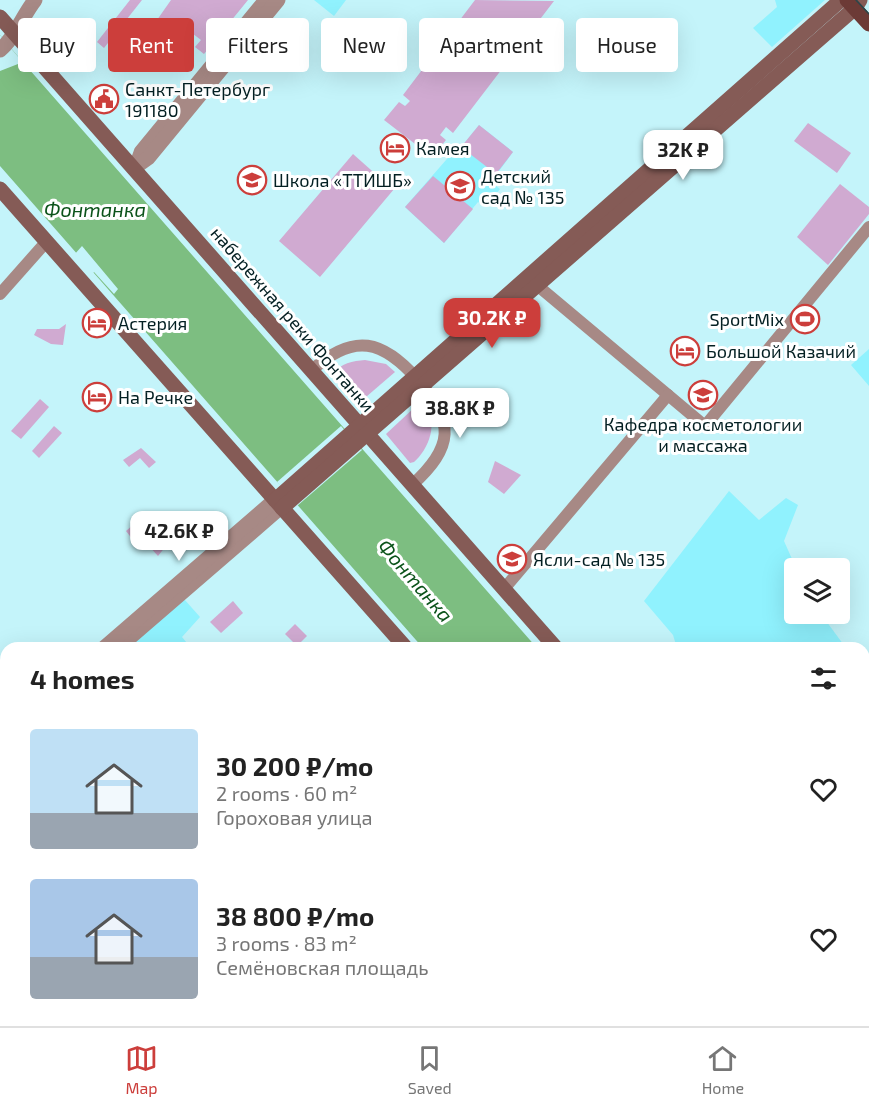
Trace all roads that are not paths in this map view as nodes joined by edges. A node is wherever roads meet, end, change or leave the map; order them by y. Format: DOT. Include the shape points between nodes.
graph roads {
  1 [pos="35,0"];
  2 [pos="264,0"];
  3 [pos="278,0"];
  4 [pos="851,2"];
  5 [pos="0,17"];
  6 [pos="869,24"];
  7 [pos="7,42"];
  8 [pos="134,168"];
  9 [pos="0,189"];
  10 [pos="869,226"];
  11 [pos="47,241"];
  12 [pos="532,282"];
  13 [pos="0,294"];
  14 [pos="312,370"];
  15 [pos="419,381"];
  16 [pos="668,395"];
  17 [pos="358,434"];
  18 [pos="412,484"];
  19 [pos="283,500"];
  20 [pos="504,589"];
  21 [pos="111,642"];
  22 [pos="127,642"];
  23 [pos="401,642"];
  24 [pos="551,642"];
  1 -- 7 [label="street"];
  2 -- 8 [label="street" via="140,151"];
  3 -- 8 [label="street" via="148,158"];
  4 -- 6 [label="main road"];
  4 -- 12 [label="main road"];
  5 -- 7 [label="main road, набережная реки Фонтанки"];
  7 -- 8 [label="main road, набережная реки Фонтанки"];
  8 -- 14 [label="main road, набережная реки Фонтанки"];
  9 -- 11 [label="main road"];
  10 -- 16 [label="street" via="705,426"];
  11 -- 13 [label="street"];
  11 -- 19 [label="main road"];
  12 -- 15 [label="main road"];
  12 -- 16 [label="street"];
  14 -- 15 [label="street" via="337,352 371,346 394,355"];
  14 -- 17 [label="main road, набережная реки Фонтанки"];
  15 -- 17 [label="main road"];
  15 -- 18 [label="street" via="440,408 446,434 435,462"];
  16 -- 20 [label="street"];
  17 -- 18 [label="main road, набережная реки Фонтанки"];
  17 -- 19 [label="main road"];
  18 -- 20 [label="main road, набережная реки Фонтанки"];
  19 -- 21 [label="street"];
  19 -- 22 [label="street"];
  19 -- 23 [label="main road"];
  20 -- 24 [label="main road, набережная реки Фонтанки"];
}
